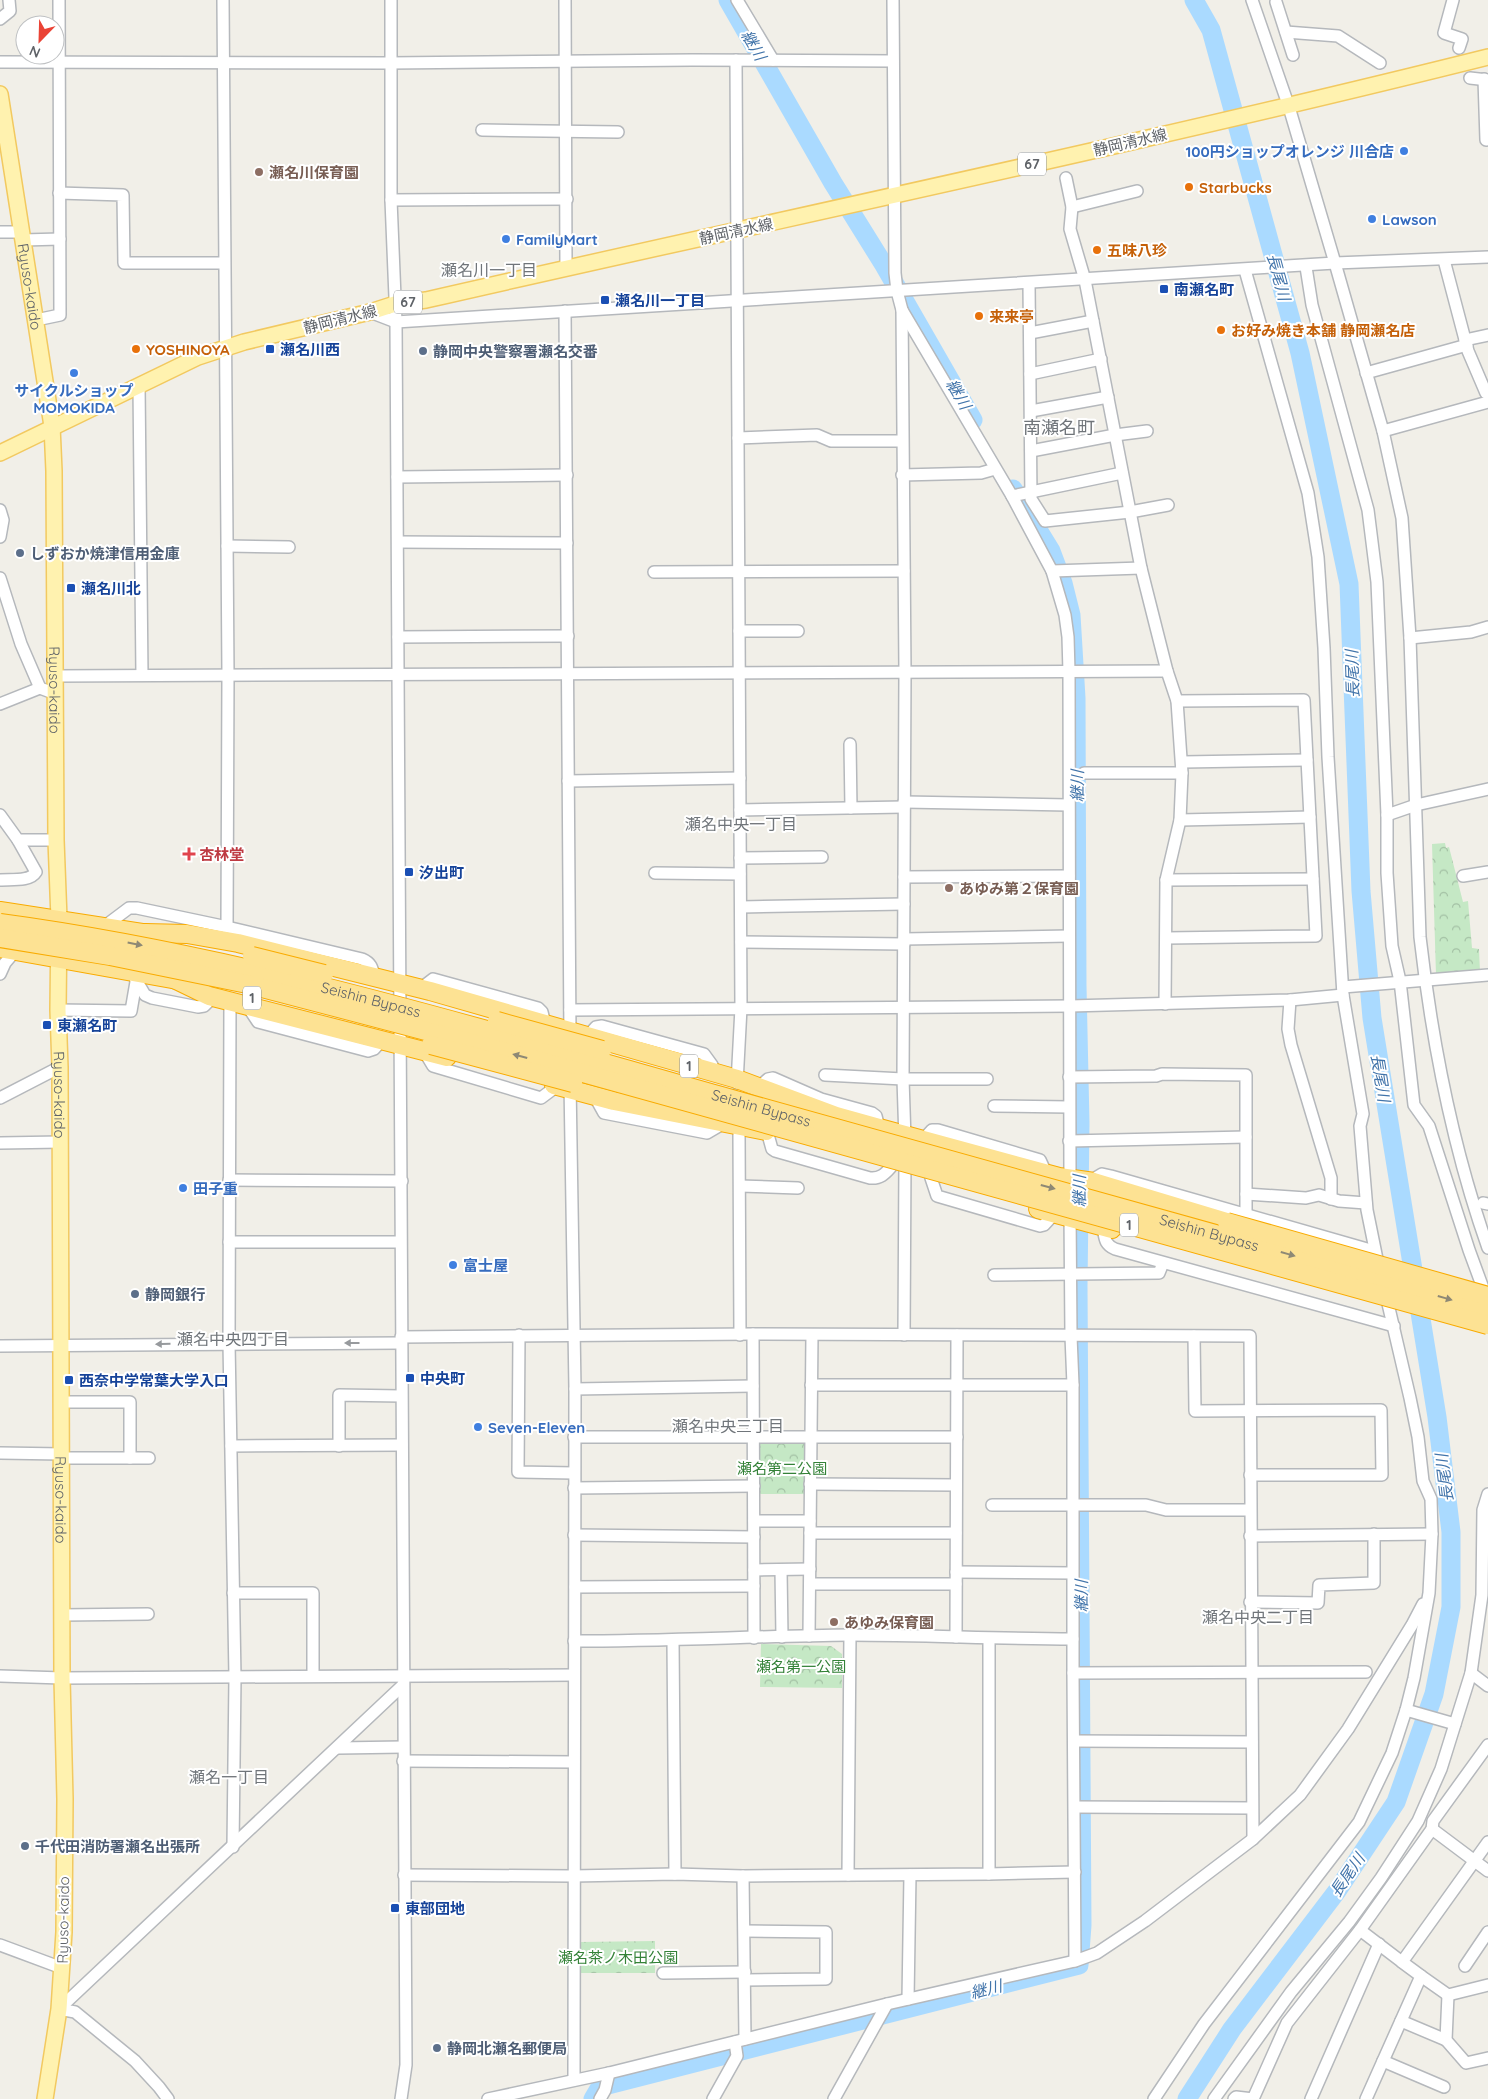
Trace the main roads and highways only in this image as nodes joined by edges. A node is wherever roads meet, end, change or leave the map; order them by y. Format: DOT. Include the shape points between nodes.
graph roads {
  1 [pos="1488,57"];
  2 [pos="0,94"];
  3 [pos="52,426"];
  4 [pos="0,453"];
  5 [pos="0,911"];
  6 [pos="60,919"];
  7 [pos="0,923"];
  8 [pos="146,933"];
  9 [pos="0,938"];
  10 [pos="58,957"];
  11 [pos="4,959"];
  12 [pos="172,978"];
  13 [pos="768,1129"];
  14 [pos="872,1132"];
  15 [pos="1488,1296"];
  16 [pos="1488,1310"];
  17 [pos="1488,1325"];
  18 [pos="1488,1337"];
  19 [pos="45,2099"];
  1 -- 3 [label="main road, 静岡清水線 / 67" via="1259,114 426,300 395,304 198,357"];
  2 -- 3 [label="main road, Ryuso-kaido"];
  3 -- 4 [label="main road, 静岡清水線 / 67"];
  3 -- 6 [label="main road, Ryuso-kaido" via="56,840"];
  5 -- 6 [label="highway, 1"];
  6 -- 8 [label="highway, 1"];
  6 -- 10 [label="main road, Ryuso-kaido"];
  7 -- 14 [label="highway, Seishin Bypass / 1, one-way, bridge" via="148,947 256,970"];
  8 -- 14 [label="highway, bridge" via="252,956 585,1045"];
  8 -- 14 [label="highway, 1" via="187,934 231,941 400,983 759,1087"];
  13 -- 9 [label="highway, Seishin Bypass / 1, one-way, bridge" via="540,1061 247,984"];
  10 -- 11 [label="highway, 1"];
  10 -- 12 [label="highway, 1" via="135,976"];
  10 -- 19 [label="main road, Ryuso-kaido" via="65,1799 62,1968"];
  12 -- 13 [label="highway, 1, bridge" via="631,1097"];
  12 -- 13 [label="highway, 1" via="230,1002 563,1088 724,1123"];
  13 -- 17 [label="highway, Seishin Bypass / 1, bridge"];
  13 -- 18 [label="highway, 1"];
  14 -- 15 [label="highway, 1, bridge" via="905,1135 1070,1179 1094,1182"];
  14 -- 16 [label="highway, Seishin Bypass / 1, one-way, bridge"];
}
